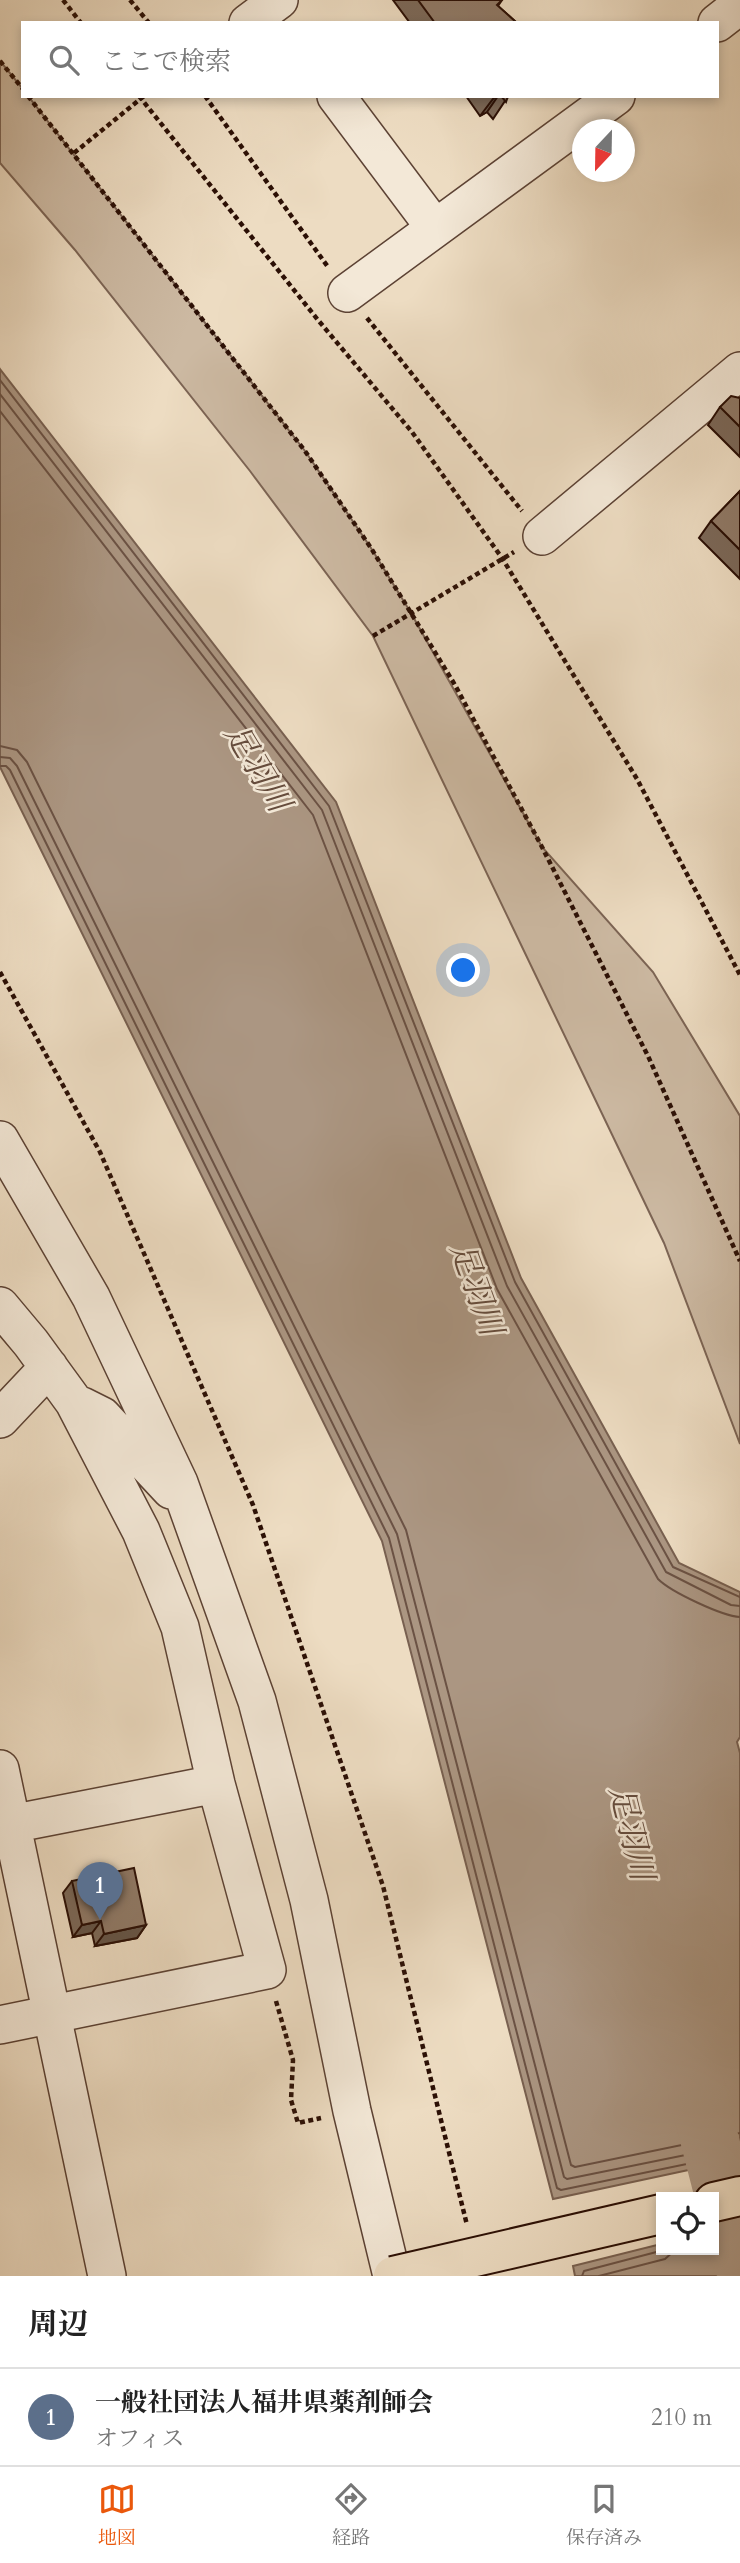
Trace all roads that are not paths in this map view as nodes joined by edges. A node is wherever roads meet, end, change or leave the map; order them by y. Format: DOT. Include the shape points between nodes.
graph roads {
  1 [pos="338,98"];
  2 [pos="613,98"];
  3 [pos="435,228"];
  4 [pos="347,293"];
  5 [pos="740,371"];
  6 [pos="542,536"];
  7 [pos="0,1140"];
  8 [pos="0,1306"];
  9 [pos="49,1367"];
  10 [pos="74,1402"];
  11 [pos="0,1419"];
  12 [pos="189,1509"];
  13 [pos="0,1769"];
  14 [pos="216,1784"];
  15 [pos="11,1824"];
  16 [pos="51,2014"];
  17 [pos="0,2025"];
  18 [pos="740,2196"];
  19 [pos="719,2201"];
  20 [pos="656,2215"];
  21 [pos="107,2276"];
  22 [pos="393,2276"];
  1 -- 3 [label="street"];
  2 -- 3 [label="street"];
  3 -- 4 [label="street"];
  5 -- 6 [label="street"];
  7 -- 12 [label="street" via="92,1297"];
  8 -- 9 [label="street"];
  9 -- 10 [label="street"];
  9 -- 11 [label="street"];
  10 -- 12 [label="street" via="102,1416"];
  10 -- 14 [label="street" via="141,1531 180,1627"];
  12 -- 22 [label="street" via="257,1701 309,1900 352,2110"];
  13 -- 15 [label="street"];
  14 -- 15 [label="street"];
  14 -- 16 [label="street" via="268,1970"];
  15 -- 16 [label="street"];
  16 -- 17 [label="street"];
  16 -- 21 [label="street"];
  18 -- 19 [label="main road"];
  20 -- 22 [label="main road, bridge"];
}
